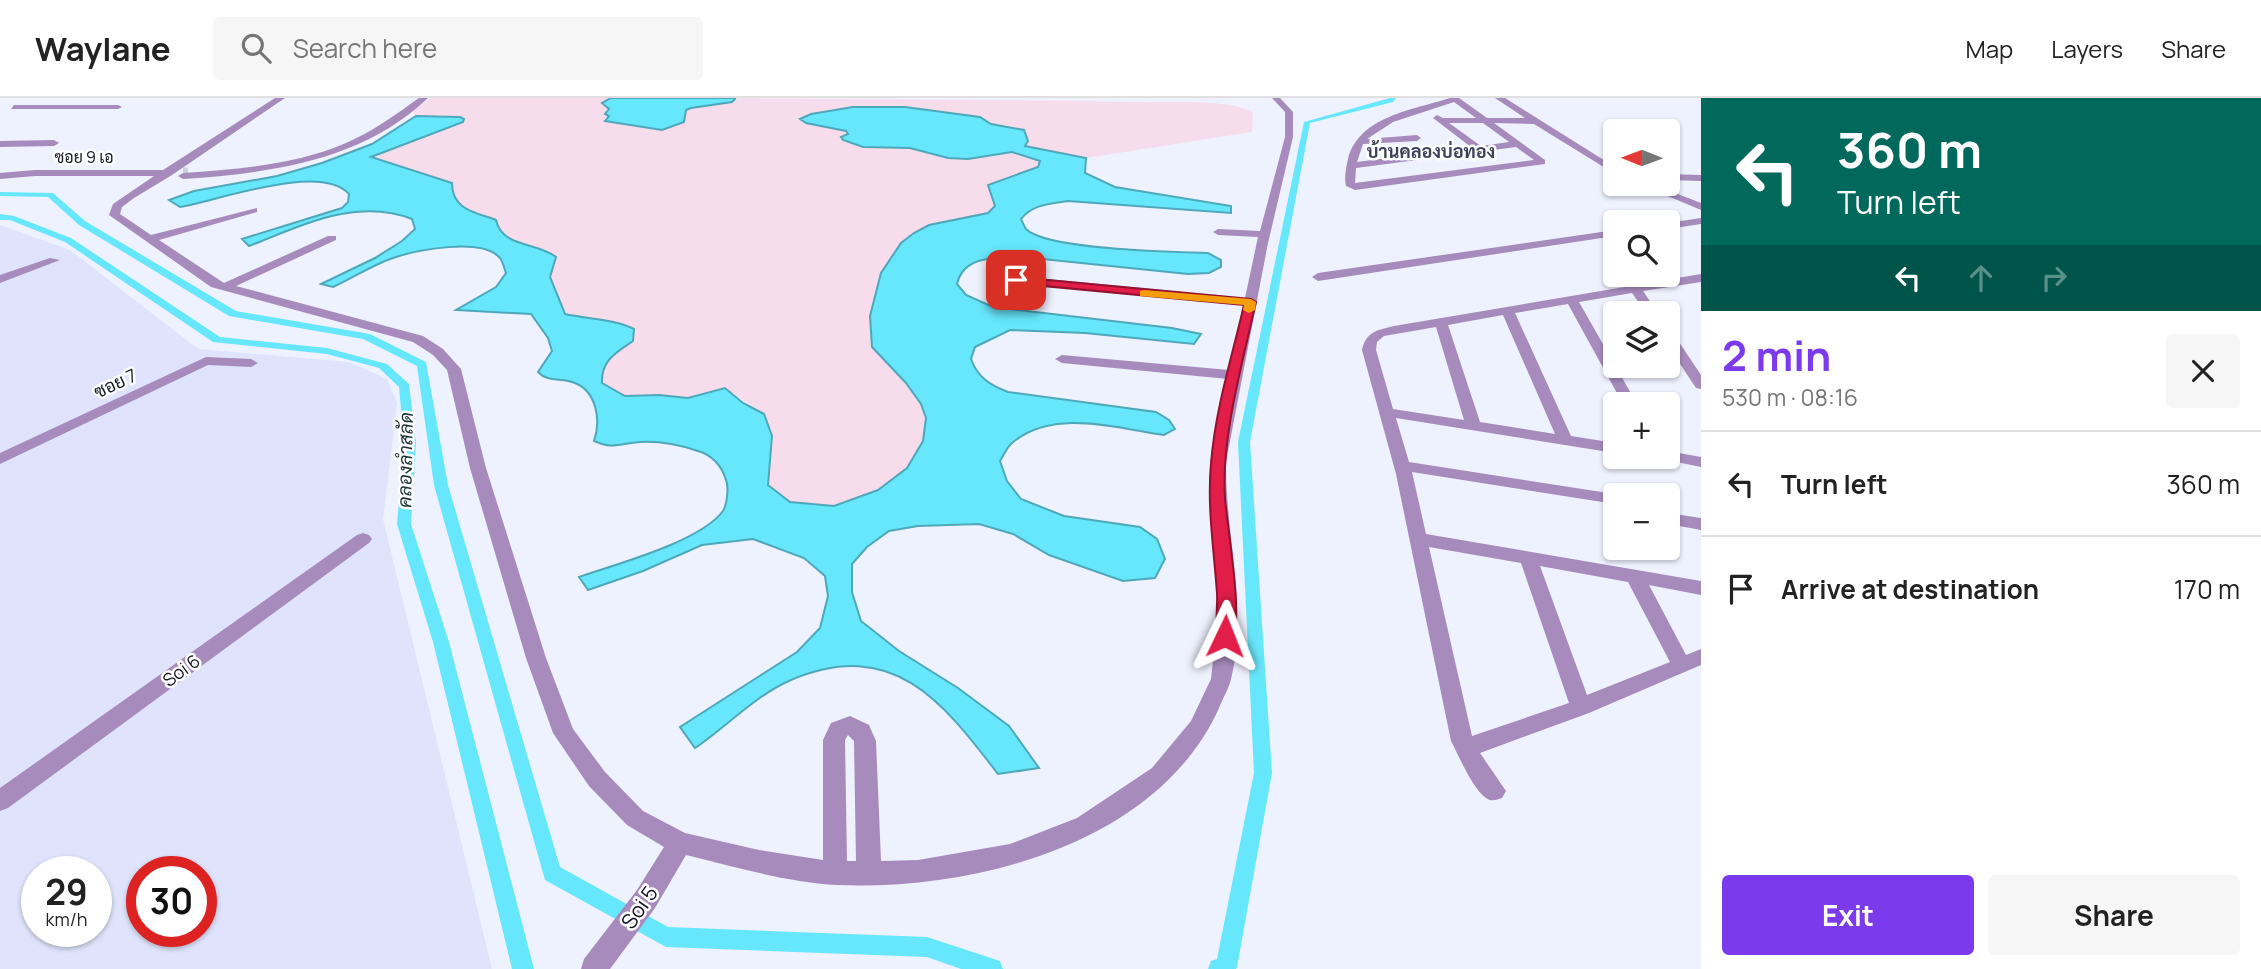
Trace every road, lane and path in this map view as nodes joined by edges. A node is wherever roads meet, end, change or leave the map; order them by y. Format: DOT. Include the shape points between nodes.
graph roads {
  1 [pos="32,98"];
  2 [pos="281,98"];
  3 [pos="415,98"];
  4 [pos="424,98"];
  5 [pos="1276,98"];
  6 [pos="1499,98"];
  7 [pos="1455,99"];
  8 [pos="118,107"];
  9 [pos="1425,109"];
  10 [pos="1396,120"];
  11 [pos="1446,120"];
  12 [pos="1485,120"];
  13 [pos="1537,121"];
  14 [pos="1417,138"];
  15 [pos="1359,142"];
  16 [pos="54,143"];
  17 [pos="0,144"];
  18 [pos="1518,144"];
  19 [pos="1479,149"];
  20 [pos="1438,155"];
  21 [pos="1603,163"];
  22 [pos="1354,164"];
  23 [pos="178,174"];
  24 [pos="1680,177"];
  25 [pos="0,178"];
  26 [pos="1701,178"];
  27 [pos="1674,196"];
  28 [pos="1701,207"];
  29 [pos="253,209"];
  30 [pos="1701,220"];
  31 [pos="1680,224"];
  32 [pos="1218,232"];
  33 [pos="1264,234"];
  34 [pos="1603,235"];
  35 [pos="151,239"];
  36 [pos="332,239"];
  37 [pos="54,260"];
  38 [pos="1318,277"];
  39 [pos="0,279"];
  40 [pos="1016,280"];
  41 [pos="1699,281"];
  42 [pos="225,287"];
  43 [pos="1635,289"];
  44 [pos="1572,299"];
  45 [pos="1644,301"];
  46 [pos="1251,302"];
  47 [pos="1508,311"];
  48 [pos="1441,322"];
  49 [pos="1680,354"];
  50 [pos="1062,359"];
  51 [pos="251,363"];
  52 [pos="1234,375"];
  53 [pos="1701,385"];
  54 [pos="1623,392"];
  55 [pos="1386,412"];
  56 [pos="1474,425"];
  57 [pos="1565,440"];
  58 [pos="1603,446"];
  59 [pos="1680,458"];
  60 [pos="0,459"];
  61 [pos="1701,461"];
  62 [pos="1403,470"];
  63 [pos="1603,497"];
  64 [pos="1603,508"];
  65 [pos="1680,509"];
  66 [pos="1701,512"];
  67 [pos="1680,521"];
  68 [pos="1701,524"];
  69 [pos="363,539"];
  70 [pos="1419,539"];
  71 [pos="1528,558"];
  72 [pos="1635,577"];
  73 [pos="1701,588"];
  74 [pos="1691,661"];
  75 [pos="1581,707"];
  76 [pos="1465,744"];
  77 [pos="1494,791"];
  78 [pos="0,800"];
  79 [pos="680,843"];
  80 [pos="869,872"];
  81 [pos="835,873"];
  82 [pos="594,969"];
  1 -- 8 [label="street" via="9,108"];
  2 -- 23 [label="street"];
  3 -- 23 [label="street" via="357,134 313,152 247,167"];
  4 -- 23 [label="street" via="372,134 325,153 249,170"];
  5 -- 33 [label="street" via="1289,112 1290,121"];
  6 -- 13 [label="street"];
  7 -- 9 [label="street"];
  7 -- 12 [label="street"];
  9 -- 10 [label="street"];
  9 -- 19 [label="street"];
  10 -- 14 [label="street"];
  10 -- 15 [label="street" via="1373,129"];
  11 -- 12 [label="street"];
  12 -- 13 [label="street"];
  12 -- 18 [label="street"];
  13 -- 21 [label="street"];
  14 -- 15 [label="street"];
  14 -- 20 [label="street"];
  15 -- 22 [label="street"];
  16 -- 17 [label="street"];
  18 -- 19 [label="street"];
  18 -- 22 [label="street" via="1542,162 1355,187 1350,182"];
  19 -- 20 [label="street"];
  20 -- 22 [label="street"];
  23 -- 25 [label="street, ซอย 9 เอ"];
  23 -- 35 [label="street" via="117,206 114,215"];
  24 -- 26 [label="street"];
  27 -- 28 [label="street"];
  29 -- 35 [label="street"];
  30 -- 31 [label="street"];
  32 -- 33 [label="street"];
  33 -- 46 [label="street"];
  34 -- 38 [label="street"];
  35 -- 42 [label="street" via="189,268"];
  36 -- 42 [label="street"];
  37 -- 39 [label="street"];
  40 -- 46 [label="street"];
  41 -- 43 [label="street"];
  42 -- 79 [label="street" via="418,339 454,369 492,517 564,733 597,779 635,818"];
  43 -- 44 [label="street"];
  43 -- 45 [label="street"];
  44 -- 47 [label="street"];
  44 -- 54 [label="street"];
  46 -- 52 [label="street"];
  47 -- 48 [label="street"];
  47 -- 57 [label="street"];
  48 -- 55 [label="street" via="1380,333 1371,340 1369,350"];
  48 -- 56 [label="street"];
  49 -- 53 [label="street"];
  50 -- 52 [label="street"];
  51 -- 60 [label="street, ซอย 7" via="206,362"];
  52 -- 80 [label="street" via="1217,479 1227,615 1224,653 1221,679 1199,727 1160,775 1085,826 1010,855 918,872"];
  55 -- 56 [label="street"];
  55 -- 62 [label="street"];
  56 -- 57 [label="street"];
  57 -- 58 [label="street"];
  59 -- 61 [label="street"];
  62 -- 63 [label="street"];
  62 -- 64 [label="street"];
  62 -- 70 [label="street"];
  65 -- 66 [label="street"];
  67 -- 68 [label="street"];
  69 -- 78 [label="street, Soi 6"];
  70 -- 71 [label="street"];
  70 -- 76 [label="street" via="1458,733"];
  71 -- 72 [label="street"];
  71 -- 75 [label="street"];
  72 -- 73 [label="street"];
  72 -- 74 [label="street"];
  74 -- 75 [label="street"];
  75 -- 76 [label="street" via="1476,745"];
  76 -- 77 [label="street"];
  79 -- 81 [label="street"];
  79 -- 82 [label="street, Soi 5"];
  80 -- 81 [label="street"];
  80 -- 81 [label="street" via="865,741 861,731 850,725 835,732 834,740"];
}
